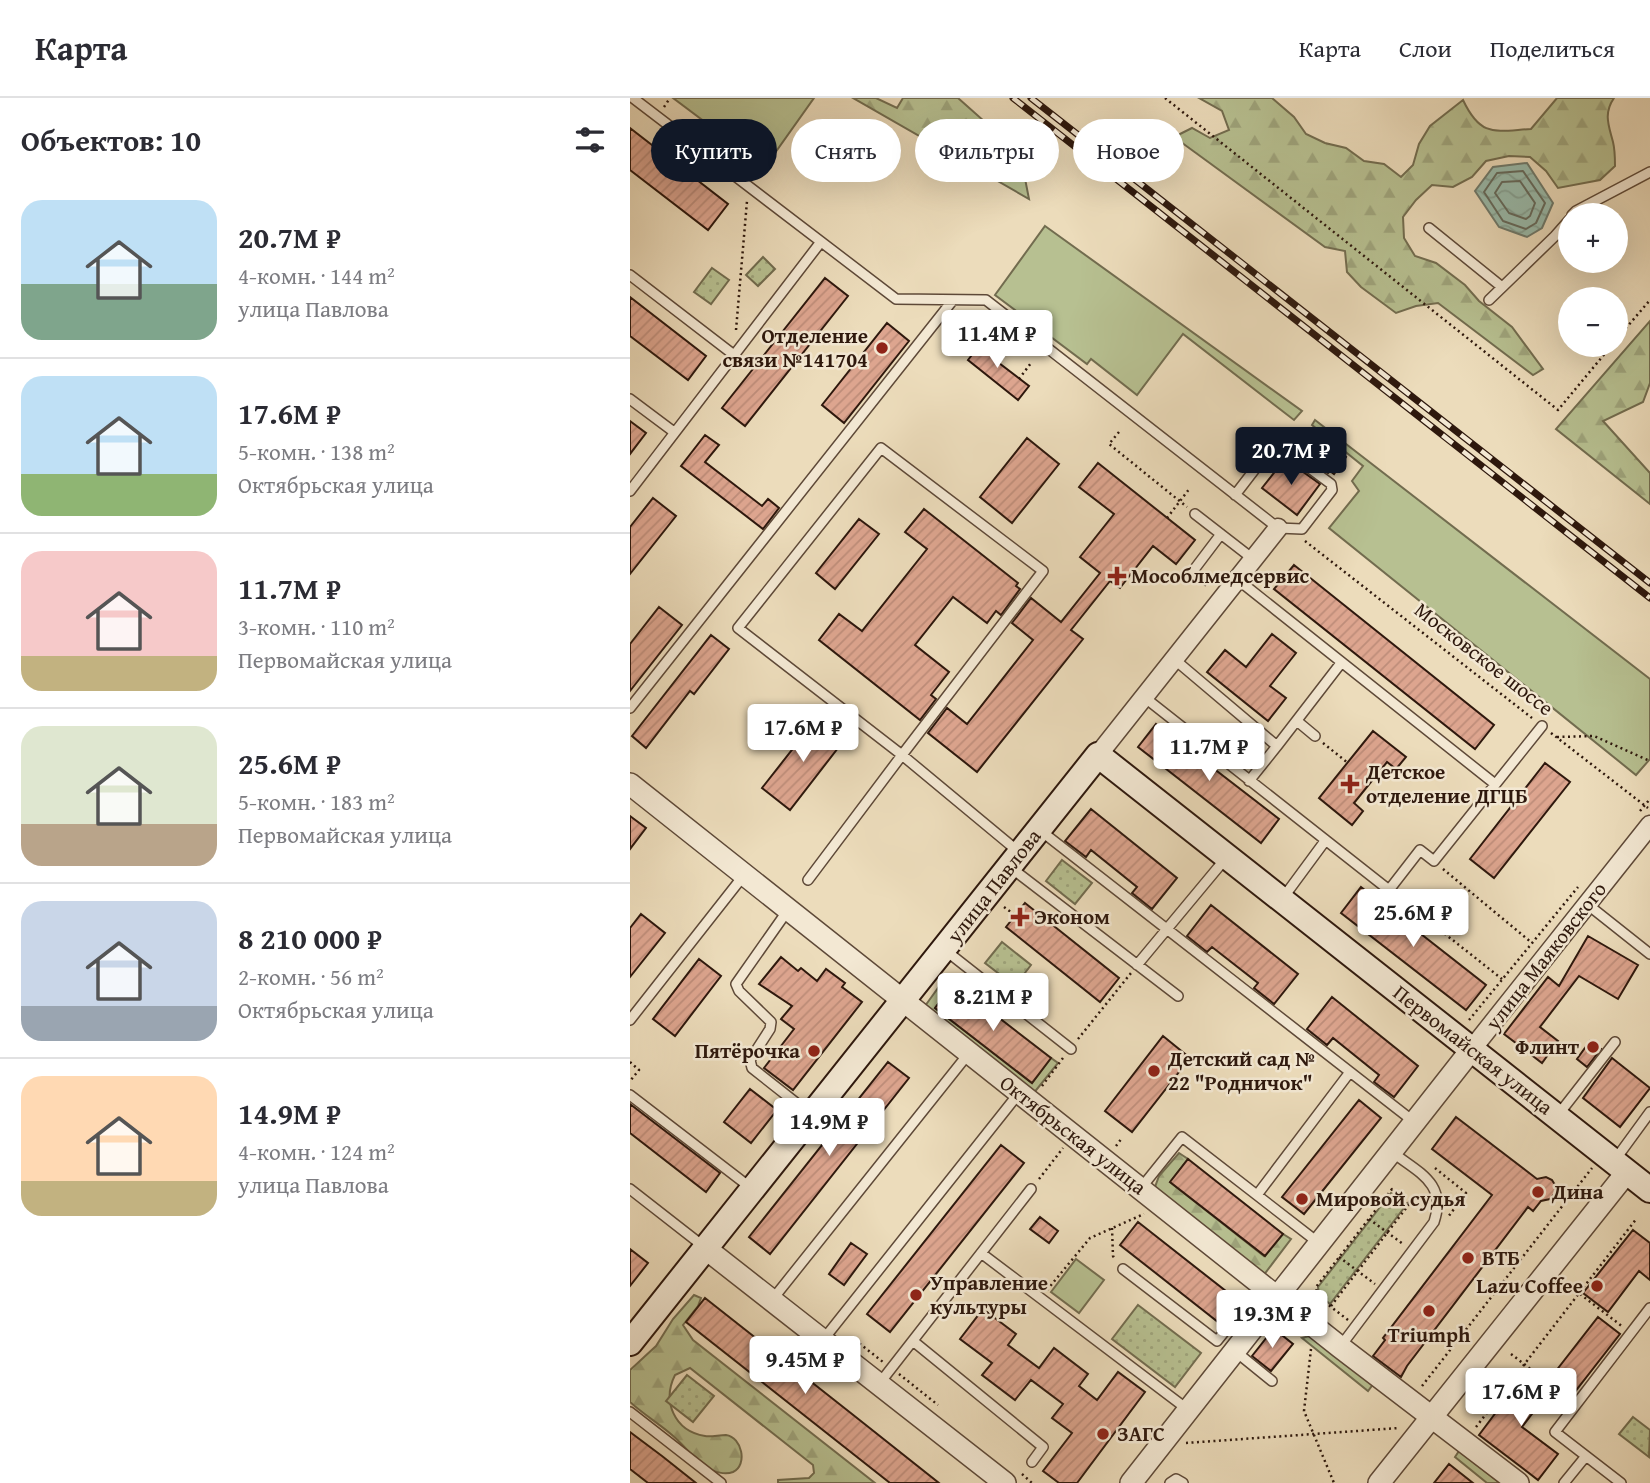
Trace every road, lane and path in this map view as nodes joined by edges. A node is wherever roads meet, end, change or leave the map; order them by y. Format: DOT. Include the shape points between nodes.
graph roads {
  1 [pos="633,98"];
  2 [pos="1164,98"];
  3 [pos="1650,172"];
  4 [pos="747,200"];
  5 [pos="1591,203"];
  6 [pos="1429,228"];
  7 [pos="1558,232"];
  8 [pos="820,243"];
  9 [pos="630,275"];
  10 [pos="1502,287"];
  11 [pos="953,300"];
  12 [pos="1489,300"];
  13 [pos="1650,300"];
  14 [pos="1628,326"];
  15 [pos="734,355"];
  16 [pos="1602,357"];
  17 [pos="1031,363"];
  18 [pos="1019,379"];
  19 [pos="630,398"];
  20 [pos="674,432"];
  21 [pos="1119,432"];
  22 [pos="1190,488"];
  23 [pos="630,491"];
  24 [pos="1235,495"];
  25 [pos="1180,501"];
  26 [pos="1195,514"];
  27 [pos="1167,518"];
  28 [pos="1278,528"];
  29 [pos="1221,534"];
  30 [pos="1297,535"];
  31 [pos="1253,559"];
  32 [pos="1193,571"];
  33 [pos="1237,579"];
  34 [pos="1174,659"];
  35 [pos="1341,663"];
  36 [pos="1144,697"];
  37 [pos="630,708"];
  38 [pos="1297,721"];
  39 [pos="1542,726"];
  40 [pos="1315,736"];
  41 [pos="1557,737"];
  42 [pos="1277,746"];
  43 [pos="902,755"];
  44 [pos="1098,755"];
  45 [pos="1650,761"];
  46 [pos="1348,763"];
  47 [pos="1249,781"];
  48 [pos="630,784"];
  49 [pos="1495,784"];
  50 [pos="1650,799"];
  51 [pos="1645,806"];
  52 [pos="1650,810"];
  53 [pos="1643,821"];
  54 [pos="1039,830"];
  55 [pos="1325,841"];
  56 [pos="1227,856"];
  57 [pos="1015,860"];
  58 [pos="1434,861"];
  59 [pos="745,874"];
  60 [pos="808,880"];
  61 [pos="1584,880"];
  62 [pos="1389,890"];
  63 [pos="1282,899"];
  64 [pos="1587,904"];
  65 [pos="1002,905"];
  66 [pos="789,909"];
  67 [pos="1015,915"];
  68 [pos="1167,929"];
  69 [pos="1532,943"];
  70 [pos="944,949"];
  71 [pos="1650,954"];
  72 [pos="1137,965"];
  73 [pos="1502,978"];
  74 [pos="1518,991"];
  75 [pos="1178,996"];
  76 [pos="904,1000"];
  77 [pos="630,1020"];
  78 [pos="1469,1020"];
  79 [pos="1615,1042"];
  80 [pos="1071,1049"];
  81 [pos="1472,1049"];
  82 [pos="969,1053"];
  83 [pos="630,1062"];
  84 [pos="1350,1072"];
  85 [pos="630,1081"];
  86 [pos="1028,1092"];
  87 [pos="630,1095"];
  88 [pos="1650,1112"];
  89 [pos="812,1115"];
  90 [pos="1557,1116"];
  91 [pos="1415,1122"];
  92 [pos="1065,1145"];
  93 [pos="1392,1152"];
  94 [pos="1612,1165"];
  95 [pos="1141,1188"];
  96 [pos="630,1189"];
  97 [pos="752,1189"];
  98 [pos="1031,1189"];
  99 [pos="1650,1190"];
  100 [pos="1257,1195"];
  101 [pos="1438,1197"];
  102 [pos="1410,1203"];
  103 [pos="1149,1212"];
  104 [pos="1369,1219"];
  105 [pos="1637,1219"];
  106 [pos="1112,1228"];
  107 [pos="1387,1233"];
  108 [pos="1320,1244"];
  109 [pos="705,1248"];
  110 [pos="1412,1251"];
  111 [pos="981,1253"];
  112 [pos="1339,1257"];
  113 [pos="1123,1269"];
  114 [pos="1358,1271"];
  115 [pos="1567,1284"];
  116 [pos="1383,1290"];
  117 [pos="1579,1293"];
  118 [pos="1278,1297"];
  119 [pos="1041,1298"];
  120 [pos="772,1300"];
  121 [pos="1331,1307"];
  122 [pos="1650,1308"];
  123 [pos="1356,1326"];
  124 [pos="1253,1328"];
  125 [pos="633,1333"];
  126 [pos="1631,1333"];
  127 [pos="823,1340"];
  128 [pos="913,1341"];
  129 [pos="1340,1347"];
  130 [pos="1311,1349"];
  131 [pos="1235,1351"];
  132 [pos="1511,1354"];
  133 [pos="1524,1364"];
  134 [pos="1272,1381"];
  135 [pos="879,1384"];
  136 [pos="1418,1391"];
  137 [pos="1576,1404"];
  138 [pos="1189,1410"];
  139 [pos="630,1412"];
  140 [pos="1431,1418"];
  141 [pos="1409,1427"];
  142 [pos="1313,1433"];
  143 [pos="1471,1433"];
  144 [pos="1185,1443"];
  145 [pos="1586,1455"];
  146 [pos="1032,1462"];
  147 [pos="721,1483"];
  148 [pos="1004,1483"];
  149 [pos="1131,1483"];
  150 [pos="1170,1483"];
  151 [pos="1183,1483"];
  152 [pos="1334,1483"];
  153 [pos="1379,1483"];
  154 [pos="1518,1483"];
  155 [pos="1564,1483"];
  156 [pos="1621,1483"];
  1 -- 8 [label="lane"];
  2 -- 16 [label="path" via="1558,410"];
  3 -- 5 [label="lane"];
  4 -- 15 [label="path"];
  6 -- 10 [label="lane"];
  7 -- 10 [label="lane"];
  8 -- 11 [label="lane" via="896,299"];
  8 -- 15 [label="lane"];
  9 -- 15 [label="lane"];
  10 -- 12 [label="lane"];
  11 -- 24 [label="lane" via="986,300"];
  11 -- 37 [label="lane"];
  13 -- 14 [label="path"];
  15 -- 20 [label="lane"];
  17 -- 18 [label="path"];
  19 -- 20 [label="lane"];
  20 -- 23 [label="lane"];
  21 -- 25 [label="path" via="1110,444"];
  22 -- 25 [label="path"];
  24 -- 28 [label="lane"];
  24 -- 28 [label="lane" via="1278,444 1331,484 1329,495 1302,529"];
  25 -- 26 [label="path"];
  25 -- 27 [label="path"];
  26 -- 29 [label="lane"];
  28 -- 31 [label="street, улица Павлова"];
  29 -- 31 [label="lane"];
  29 -- 32 [label="lane"];
  30 -- 39 [label="path, Московское шоссе"];
  31 -- 33 [label="street, улица Павлова"];
  33 -- 34 [label="street, улица Павлова"];
  33 -- 35 [label="lane"];
  34 -- 36 [label="street, улица Павлова"];
  34 -- 42 [label="lane"];
  35 -- 38 [label="lane"];
  35 -- 49 [label="lane"];
  36 -- 44 [label="street, улица Павлова"];
  36 -- 47 [label="lane"];
  38 -- 40 [label="lane"];
  38 -- 42 [label="lane"];
  39 -- 41 [label="path, Московское шоссе"];
  39 -- 49 [label="lane"];
  40 -- 46 [label="path"];
  41 -- 45 [label="path" via="1594,736"];
  41 -- 51 [label="path, Московское шоссе"];
  42 -- 47 [label="lane"];
  43 -- 43 [label="lane" via="1043,570 881,448 738,628"];
  43 -- 57 [label="lane"];
  43 -- 60 [label="lane"];
  44 -- 54 [label="main road, улица Павлова"];
  44 -- 56 [label="main road, Первомайская улица"];
  47 -- 55 [label="lane"];
  48 -- 59 [label="street, Октябрьская улица"];
  49 -- 58 [label="lane"];
  50 -- 51 [label="path"];
  51 -- 52 [label="path, Московское шоссе"];
  51 -- 53 [label="path"];
  53 -- 64 [label="street, улица Маяковского"];
  54 -- 57 [label="main road, улица Павлова"];
  54 -- 68 [label="lane"];
  55 -- 62 [label="lane"];
  55 -- 63 [label="lane"];
  56 -- 63 [label="main road, Первомайская улица"];
  56 -- 68 [label="lane"];
  57 -- 70 [label="main road, улица Павлова"];
  57 -- 72 [label="lane"];
  58 -- 62 [label="lane" via="1420,850"];
  58 -- 69 [label="path"];
  59 -- 66 [label="street, Октябрьская улица"];
  59 -- 77 [label="lane"];
  61 -- 69 [label="path"];
  62 -- 73 [label="path"];
  63 -- 81 [label="main road, Первомайская улица"];
  64 -- 71 [label="lane"];
  64 -- 74 [label="street, улица Маяковского"];
  65 -- 67 [label="path"];
  66 -- 76 [label="street, Октябрьская улица"];
  66 -- 89 [label="lane" via="736,984 771,1022 750,1060 752,1068"];
  68 -- 72 [label="lane"];
  68 -- 84 [label="lane"];
  69 -- 73 [label="path"];
  70 -- 76 [label="main road, улица Павлова"];
  70 -- 80 [label="lane"];
  72 -- 75 [label="lane"];
  72 -- 80 [label="path"];
  73 -- 74 [label="path"];
  73 -- 78 [label="path"];
  74 -- 81 [label="street, улица Маяковского"];
  76 -- 82 [label="street, Октябрьская улица"];
  76 -- 89 [label="main road, улица Павлова"];
  79 -- 90 [label="lane"];
  80 -- 86 [label="path"];
  81 -- 90 [label="main road, Первомайская улица"];
  81 -- 91 [label="street, улица Маяковского"];
  82 -- 86 [label="street, Октябрьская улица"];
  82 -- 120 [label="lane"];
  83 -- 85 [label="path" via="639,1070"];
  84 -- 91 [label="lane"];
  84 -- 100 [label="lane"];
  86 -- 95 [label="street, Октябрьская улица"];
  86 -- 127 [label="lane"];
  87 -- 97 [label="lane"];
  88 -- 94 [label="lane"];
  89 -- 97 [label="main road, улица Павлова"];
  90 -- 94 [label="main road, Первомайская улица"];
  91 -- 93 [label="street, улица Маяковского"];
  92 -- 98 [label="path"];
  93 -- 101 [label="lane" via="1432,1183"];
  93 -- 108 [label="street, улица Маяковского"];
  94 -- 99 [label="main road, Первомайская улица"];
  94 -- 136 [label="path"];
  94 -- 140 [label="street"];
  95 -- 100 [label="lane" via="1182,1137"];
  95 -- 118 [label="street, Октябрьская улица"];
  96 -- 109 [label="lane"];
  97 -- 109 [label="main road, улица Павлова"];
  98 -- 111 [label="lane"];
  100 -- 108 [label="lane"];
  101 -- 102 [label="path"];
  101 -- 110 [label="lane" via="1434,1222"];
  102 -- 104 [label="path" via="1392,1189"];
  102 -- 107 [label="path"];
  103 -- 106 [label="path"];
  104 -- 107 [label="path"];
  104 -- 112 [label="path"];
  105 -- 117 [label="path"];
  106 -- 113 [label="path" via="1113,1256"];
  106 -- 119 [label="path" via="1090,1238"];
  107 -- 110 [label="path"];
  107 -- 114 [label="path"];
  108 -- 118 [label="street, улица Маяковского"];
  109 -- 120 [label="street"];
  109 -- 125 [label="main road, улица Павлова"];
  110 -- 116 [label="lane"];
  111 -- 119 [label="lane"];
  111 -- 128 [label="lane"];
  112 -- 114 [label="path"];
  112 -- 121 [label="path" via="1315,1290"];
  113 -- 124 [label="lane" via="1217,1341 1237,1315"];
  114 -- 116 [label="path"];
  114 -- 121 [label="path"];
  115 -- 117 [label="path"];
  116 -- 123 [label="lane"];
  117 -- 126 [label="path"];
  117 -- 133 [label="path"];
  118 -- 124 [label="street, улица Маяковского"];
  118 -- 129 [label="street, Октябрьская улица"];
  119 -- 138 [label="lane"];
  120 -- 127 [label="street"];
  121 -- 123 [label="path"];
  122 -- 126 [label="lane"];
  123 -- 129 [label="lane"];
  124 -- 131 [label="street, улица Маяковского"];
  126 -- 137 [label="lane"];
  127 -- 135 [label="street"];
  128 -- 135 [label="lane"];
  128 -- 146 [label="lane" via="1043,1447"];
  129 -- 140 [label="street, Октябрьская улица"];
  130 -- 142 [label="path" via="1304,1411"];
  131 -- 134 [label="lane"];
  131 -- 138 [label="street, улица Маяковского"];
  132 -- 133 [label="path"];
  133 -- 137 [label="path"];
  133 -- 143 [label="path"];
  135 -- 148 [label="street"];
  137 -- 145 [label="lane" via="1555,1432"];
  138 -- 149 [label="street, улица Маяковского"];
  139 -- 147 [label="lane"];
  140 -- 153 [label="street"];
  140 -- 154 [label="street, Октябрьская улица"];
  141 -- 142 [label="path"];
  142 -- 144 [label="path"];
  142 -- 152 [label="path"];
  145 -- 155 [label="lane"];
  145 -- 156 [label="lane"];
  150 -- 151 [label="lane" via="1176,1479"];
}
